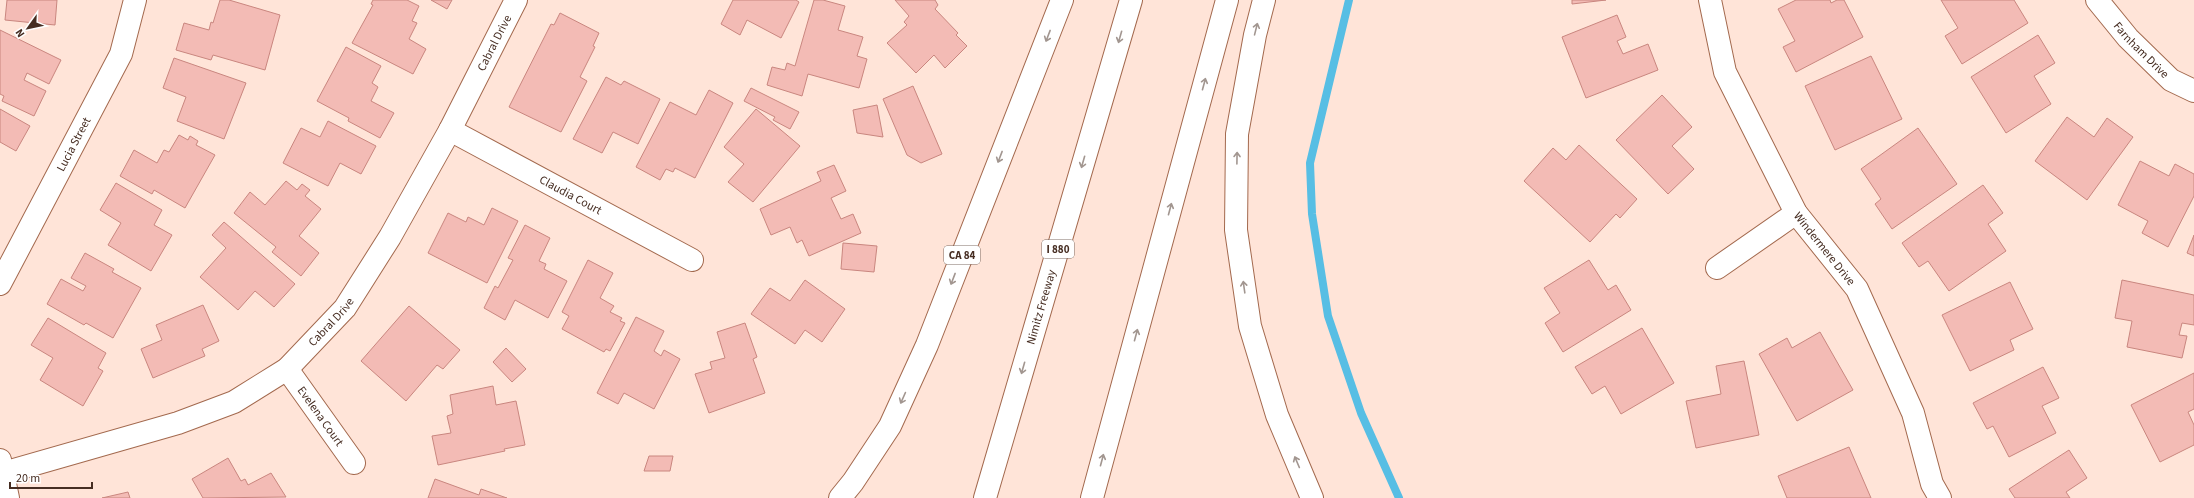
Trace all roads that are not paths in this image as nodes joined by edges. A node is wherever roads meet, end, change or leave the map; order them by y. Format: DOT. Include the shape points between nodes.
graph roads {
  1 [pos="135,0"];
  2 [pos="516,0"];
  3 [pos="1062,0"];
  4 [pos="1131,0"];
  5 [pos="1227,0"];
  6 [pos="1264,0"];
  7 [pos="1710,0"];
  8 [pos="2097,0"];
  9 [pos="2194,91"];
  10 [pos="450,130"];
  11 [pos="1796,213"];
  12 [pos="692,260"];
  13 [pos="1717,268"];
  14 [pos="0,284"];
  15 [pos="287,369"];
  16 [pos="354,462"];
  17 [pos="1,469"];
  18 [pos="8,498"];
  19 [pos="840,498"];
  20 [pos="985,498"];
  21 [pos="1092,498"];
  22 [pos="1312,498"];
  23 [pos="1940,498"];
  1 -- 14 [label="main road, Lucia Street" via="121,54"];
  2 -- 10 [label="main road, Cabral Drive"];
  3 -- 19 [label="main road, CA 84, one-way" via="927,345 890,426"];
  4 -- 20 [label="main road, Nimitz Freeway / I 880, one-way"];
  21 -- 5 [label="main road, one-way"];
  22 -- 6 [label="main road, one-way" via="1277,415 1250,326 1236,230 1237,134"];
  7 -- 11 [label="main road, Windermere Drive" via="1725,72"];
  8 -- 9 [label="main road, Farnham Drive" via="2128,38 2171,80"];
  10 -- 12 [label="main road, Claudia Court"];
  10 -- 15 [label="main road, Cabral Drive" via="390,237 345,308"];
  11 -- 13 [label="main road"];
  11 -- 23 [label="main road, Windermere Drive" via="1857,289 1913,413 1932,484"];
  15 -- 16 [label="main road, Evelena Court"];
  15 -- 17 [label="main road, Cabral Drive" via="234,402 178,424"];
  17 -- 18 [label="main road"];
}
